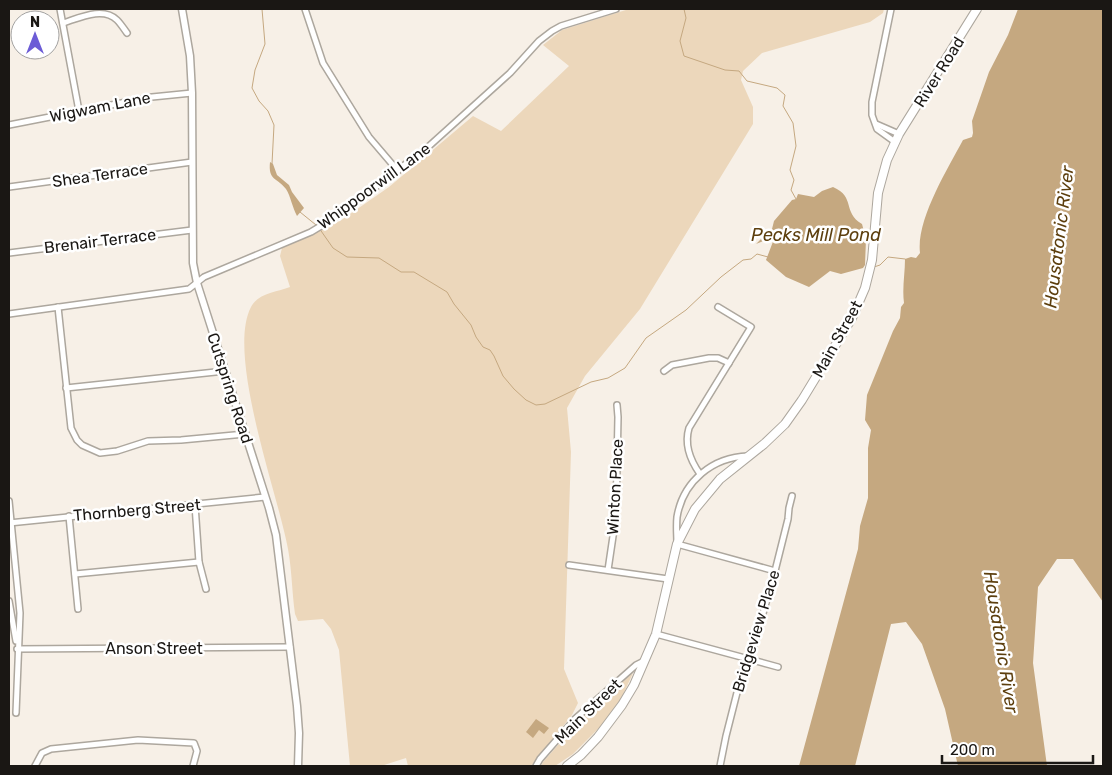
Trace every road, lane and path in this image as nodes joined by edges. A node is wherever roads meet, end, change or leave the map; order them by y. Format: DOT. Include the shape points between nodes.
graph roads {
  1 [pos="60,9"];
  2 [pos="182,9"];
  3 [pos="304,9"];
  4 [pos="616,9"];
  5 [pos="890,9"];
  6 [pos="978,9"];
  7 [pos="63,23"];
  8 [pos="127,34"];
  9 [pos="192,93"];
  10 [pos="79,112"];
  11 [pos="876,124"];
  12 [pos="9,125"];
  13 [pos="899,134"];
  14 [pos="896,142"];
  15 [pos="192,162"];
  16 [pos="398,171"];
  17 [pos="9,187"];
  18 [pos="192,230"];
  19 [pos="9,253"];
  20 [pos="197,283"];
  21 [pos="58,307"];
  22 [pos="718,307"];
  23 [pos="9,314"];
  24 [pos="729,363"];
  25 [pos="664,371"];
  26 [pos="225,372"];
  27 [pos="66,388"];
  28 [pos="616,405"];
  29 [pos="245,434"];
  30 [pos="749,456"];
  31 [pos="700,474"];
  32 [pos="792,496"];
  33 [pos="265,497"];
  34 [pos="9,501"];
  35 [pos="195,505"];
  36 [pos="70,516"];
  37 [pos="10,522"];
  38 [pos="677,544"];
  39 [pos="199,562"];
  40 [pos="570,565"];
  41 [pos="608,570"];
  42 [pos="775,571"];
  43 [pos="75,574"];
  44 [pos="668,579"];
  45 [pos="206,589"];
  46 [pos="9,601"];
  47 [pos="78,609"];
  48 [pos="656,634"];
  49 [pos="290,647"];
  50 [pos="17,649"];
  51 [pos="747,660"];
  52 [pos="646,661"];
  53 [pos="778,667"];
  54 [pos="16,713"];
  55 [pos="35,766"];
  56 [pos="193,766"];
  57 [pos="298,766"];
  58 [pos="536,766"];
  59 [pos="567,766"];
  60 [pos="720,766"];
  1 -- 7 [label="street"];
  2 -- 9 [label="street, Cutspring Road"];
  3 -- 16 [label="street" via="323,63 369,137"];
  4 -- 16 [label="street, Whippoorwill Lane" via="561,26 545,36 510,73"];
  5 -- 11 [label="street" via="872,102"];
  6 -- 13 [label="main road, River Road"];
  7 -- 8 [label="street" via="93,14 106,14 118,20"];
  7 -- 10 [label="street"];
  9 -- 10 [label="street, Wigwam Lane" via="152,97"];
  9 -- 15 [label="street, Cutspring Road"];
  10 -- 12 [label="street, Wigwam Lane"];
  11 -- 13 [label="street"];
  11 -- 14 [label="street" via="878,130"];
  13 -- 14 [label="main road, Main Street"];
  14 -- 30 [label="main road, Main Street" via="880,183 871,266 852,318 802,400 778,432"];
  15 -- 17 [label="street, Shea Terrace"];
  15 -- 18 [label="street, Cutspring Road"];
  16 -- 20 [label="street, Whippoorwill Lane" via="311,232 204,277"];
  18 -- 19 [label="street, Brenair Terrace"];
  18 -- 20 [label="street, Cutspring Road"];
  20 -- 21 [label="street, Whippoorwill Lane" via="189,289"];
  20 -- 26 [label="street, Cutspring Road"];
  21 -- 23 [label="street, Whippoorwill Lane"];
  21 -- 27 [label="street"];
  22 -- 24 [label="street" via="752,327"];
  24 -- 25 [label="street" via="709,358 672,365"];
  24 -- 31 [label="street" via="689,428 689,452"];
  26 -- 27 [label="street"];
  26 -- 29 [label="street, Cutspring Road"];
  27 -- 29 [label="street" via="73,434 87,448 100,453 117,452 148,441"];
  28 -- 41 [label="street, Winton Place" via="616,516"];
  29 -- 33 [label="street, Cutspring Road"];
  30 -- 31 [label="street, Main Street" via="737,456"];
  30 -- 38 [label="main road, Main Street" via="720,479 701,500"];
  31 -- 38 [label="street, Main Street" via="689,486 680,507"];
  32 -- 42 [label="street, Bridgeview Place"];
  33 -- 35 [label="street, Thornberg Street"];
  33 -- 49 [label="street, Cutspring Road" via="276,535"];
  34 -- 37 [label="street"];
  35 -- 36 [label="street, Thornberg Street"];
  35 -- 39 [label="street"];
  36 -- 37 [label="street, Thornberg Street"];
  36 -- 43 [label="street"];
  37 -- 50 [label="street" via="20,613"];
  38 -- 42 [label="street"];
  38 -- 44 [label="main road, Main Street"];
  39 -- 43 [label="street"];
  39 -- 45 [label="street"];
  40 -- 41 [label="street"];
  41 -- 44 [label="street"];
  42 -- 51 [label="street, Bridgeview Place"];
  43 -- 47 [label="street"];
  44 -- 48 [label="main road, Main Street"];
  46 -- 50 [label="street"];
  48 -- 51 [label="street"];
  48 -- 52 [label="main road, Main Street"];
  49 -- 50 [label="street, Anson Street"];
  49 -- 57 [label="street, Cutspring Road" via="299,733"];
  50 -- 54 [label="street"];
  51 -- 53 [label="street"];
  51 -- 60 [label="street, Bridgeview Place"];
  52 -- 58 [label="street, Main Street" via="576,718"];
  52 -- 59 [label="main road, Main Street" via="612,719 587,749"];
  55 -- 56 [label="street" via="42,753 51,749 138,740 194,743 197,751"];
}
